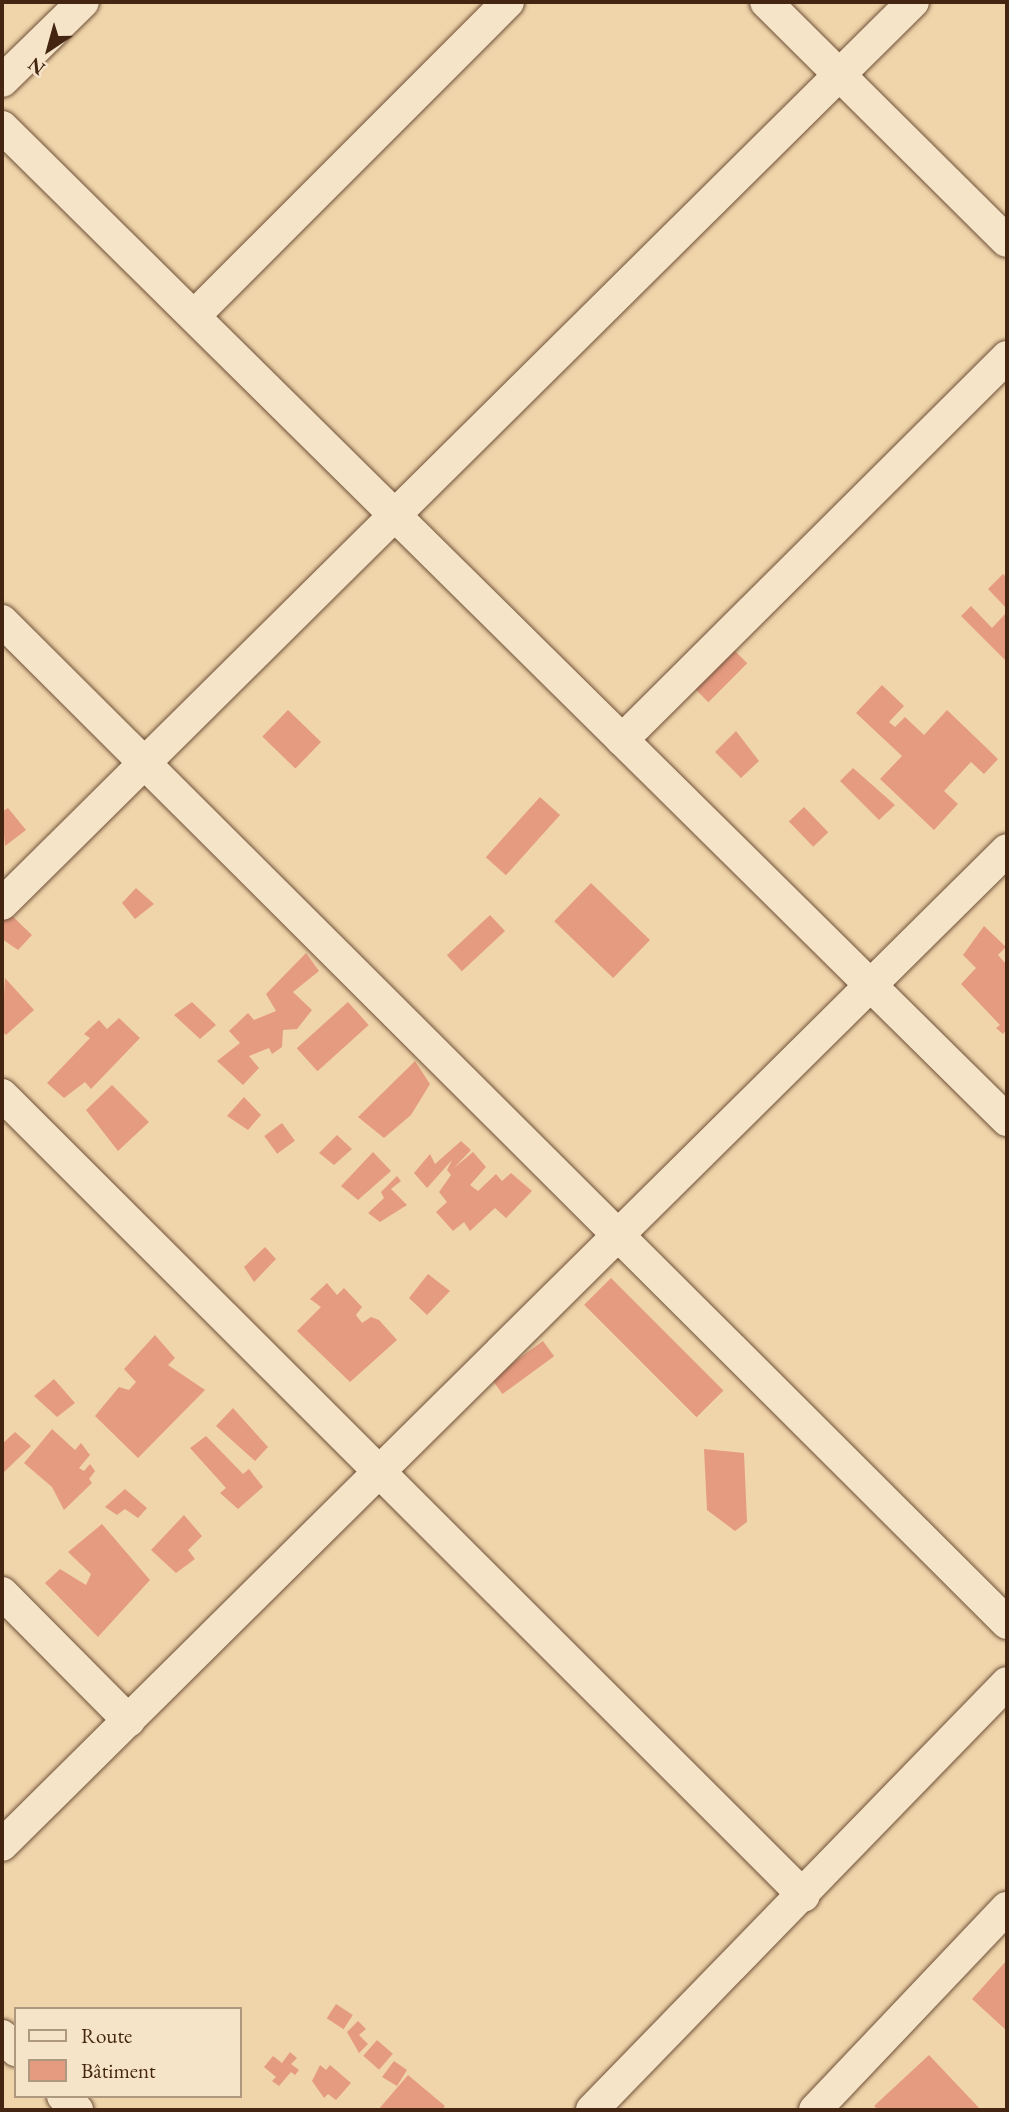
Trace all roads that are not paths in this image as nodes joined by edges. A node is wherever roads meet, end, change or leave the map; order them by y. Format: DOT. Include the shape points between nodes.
graph roads {
  1 [pos="83,2"];
  2 [pos="508,2"];
  3 [pos="766,2"];
  4 [pos="913,2"];
  5 [pos="840,75"];
  6 [pos="2,81"];
  7 [pos="2,127"];
  8 [pos="1007,241"];
  9 [pos="194,316"];
  10 [pos="1007,357"];
  11 [pos="395,515"];
  12 [pos="2,621"];
  13 [pos="622,740"];
  14 [pos="144,763"];
  15 [pos="1007,850"];
  16 [pos="2,904"];
  17 [pos="870,985"];
  18 [pos="2,1095"];
  19 [pos="1007,1120"];
  20 [pos="618,1235"];
  21 [pos="379,1471"];
  22 [pos="2,1593"];
  23 [pos="1007,1623"];
  24 [pos="1007,1683"];
  25 [pos="129,1721"];
  26 [pos="2,1845"];
  27 [pos="804,1896"];
  28 [pos="1007,1908"];
  29 [pos="599,2108"];
  30 [pos="815,2110"];
  1 -- 6 [label="street"];
  2 -- 9 [label="street"];
  3 -- 5 [label="street"];
  4 -- 5 [label="street"];
  5 -- 8 [label="street"];
  5 -- 11 [label="street"];
  7 -- 9 [label="street"];
  9 -- 11 [label="street"];
  10 -- 13 [label="street"];
  11 -- 13 [label="street"];
  11 -- 14 [label="street"];
  12 -- 14 [label="street"];
  13 -- 17 [label="street"];
  14 -- 16 [label="street"];
  14 -- 20 [label="street"];
  15 -- 17 [label="street"];
  17 -- 19 [label="street"];
  17 -- 20 [label="street"];
  18 -- 21 [label="street"];
  20 -- 21 [label="street"];
  20 -- 23 [label="street"];
  21 -- 25 [label="street"];
  21 -- 27 [label="street"];
  22 -- 25 [label="street"];
  24 -- 27 [label="street"];
  25 -- 26 [label="street"];
  27 -- 29 [label="street"];
  28 -- 30 [label="street"];
}
